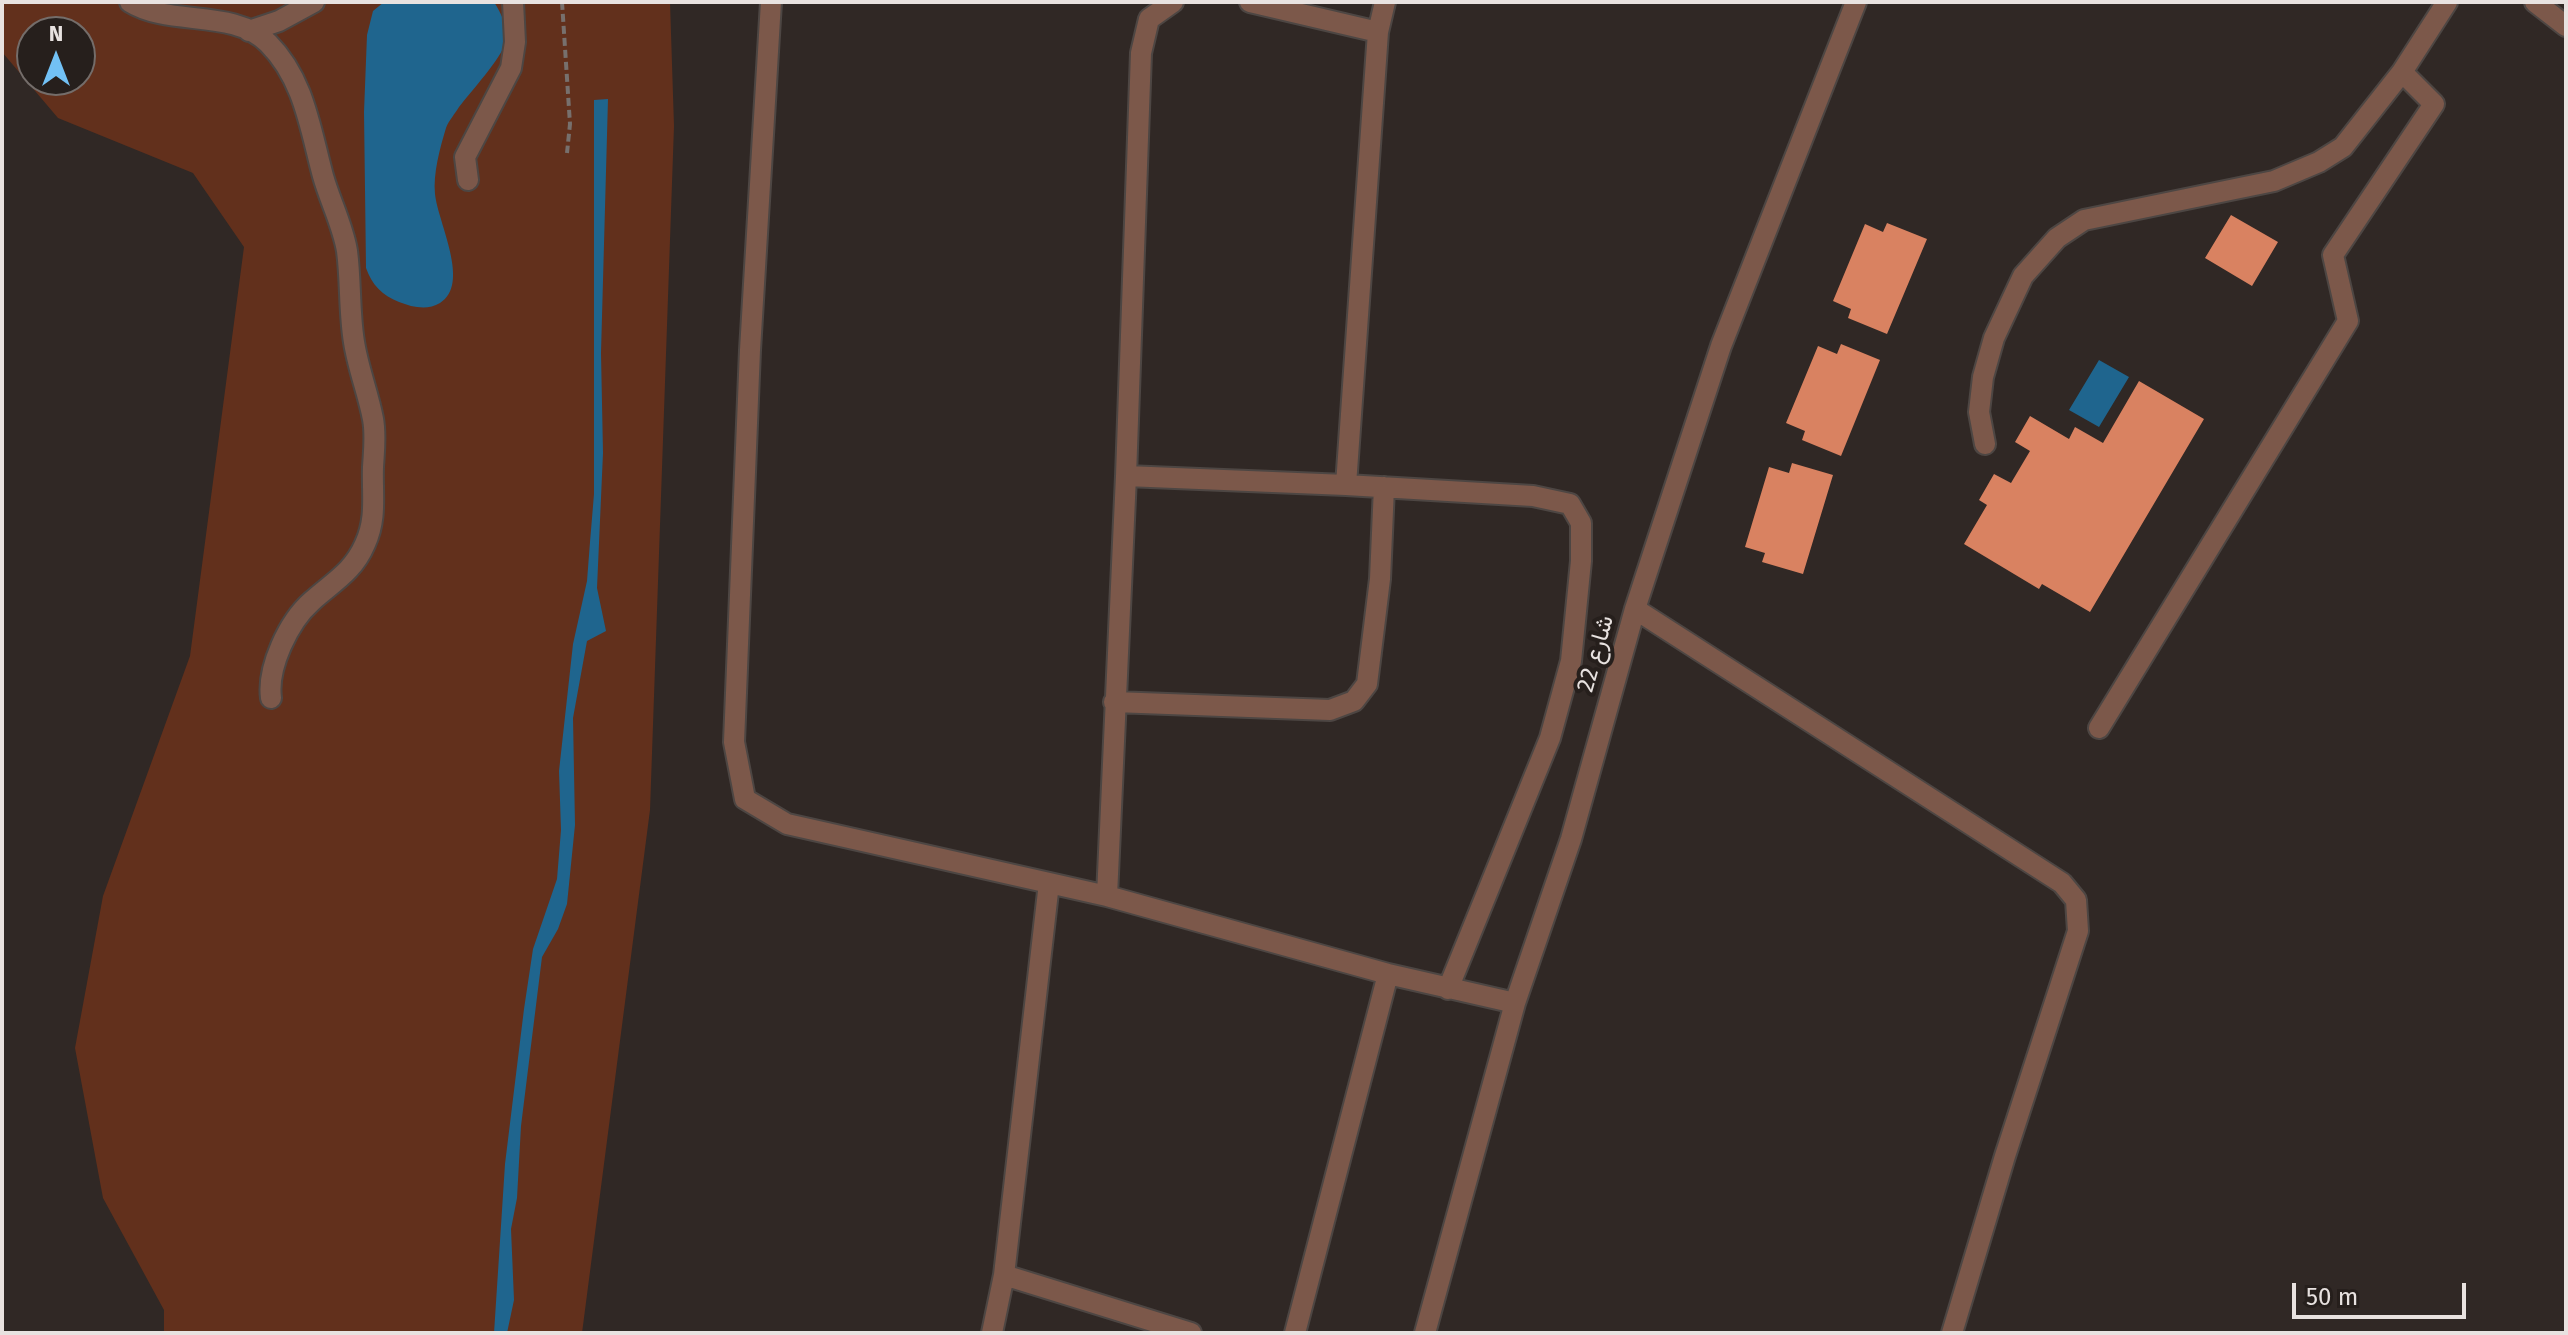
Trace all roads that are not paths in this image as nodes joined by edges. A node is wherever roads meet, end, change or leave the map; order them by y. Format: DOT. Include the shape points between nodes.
graph roads {
  1 [pos="130,2"];
  2 [pos="314,2"];
  3 [pos="513,2"];
  4 [pos="771,2"];
  5 [pos="1173,2"];
  6 [pos="1250,2"];
  7 [pos="1385,2"];
  8 [pos="1856,2"];
  9 [pos="2447,2"];
  10 [pos="2535,2"];
  11 [pos="2566,26"];
  12 [pos="249,31"];
  13 [pos="1378,32"];
  14 [pos="2402,72"];
  15 [pos="468,180"];
  16 [pos="1985,444"];
  17 [pos="1126,476"];
  18 [pos="1346,485"];
  19 [pos="1384,487"];
  20 [pos="1635,609"];
  21 [pos="271,698"];
  22 [pos="1114,702"];
  23 [pos="2099,728"];
  24 [pos="1049,883"];
  25 [pos="1107,896"];
  26 [pos="1388,974"];
  27 [pos="1448,989"];
  28 [pos="1515,1003"];
  29 [pos="1004,1275"];
  30 [pos="992,1333"];
  31 [pos="1191,1333"];
  32 [pos="1295,1333"];
  33 [pos="1425,1333"];
  34 [pos="1952,1333"];
  1 -- 12 [label="street"];
  2 -- 12 [label="street"];
  3 -- 15 [label="street" via="511,68 465,157"];
  4 -- 24 [label="street" via="734,742 745,799 787,824"];
  5 -- 17 [label="street" via="1149,19 1141,53"];
  6 -- 13 [label="street"];
  7 -- 13 [label="street"];
  8 -- 20 [label="street, شارع 22" via="1721,346"];
  9 -- 14 [label="street"];
  10 -- 11 [label="street"];
  12 -- 21 [label="street" via="277,54 299,86 306,109 346,248 352,331 375,449 371,530 354,564 293,625 273,663"];
  13 -- 18 [label="street"];
  14 -- 16 [label="street" via="2343,147 2319,162 2274,181 2084,220 2057,238 2023,276 1994,338 1979,412"];
  14 -- 23 [label="street" via="2434,104 2333,255 2348,321"];
  17 -- 18 [label="street"];
  17 -- 22 [label="street"];
  18 -- 19 [label="street"];
  19 -- 22 [label="street" via="1367,684 1354,701 1330,710"];
  19 -- 27 [label="street" via="1533,496 1570,504 1581,523 1571,661 1550,738"];
  20 -- 28 [label="street, شارع 22" via="1571,839"];
  20 -- 34 [label="street" via="2062,883 2076,900 2078,931"];
  22 -- 25 [label="street"];
  24 -- 25 [label="street"];
  24 -- 29 [label="street"];
  25 -- 26 [label="street"];
  26 -- 27 [label="street"];
  26 -- 32 [label="street"];
  27 -- 28 [label="street"];
  28 -- 33 [label="street, شارع 22"];
  29 -- 30 [label="street"];
  29 -- 31 [label="street"];
}
